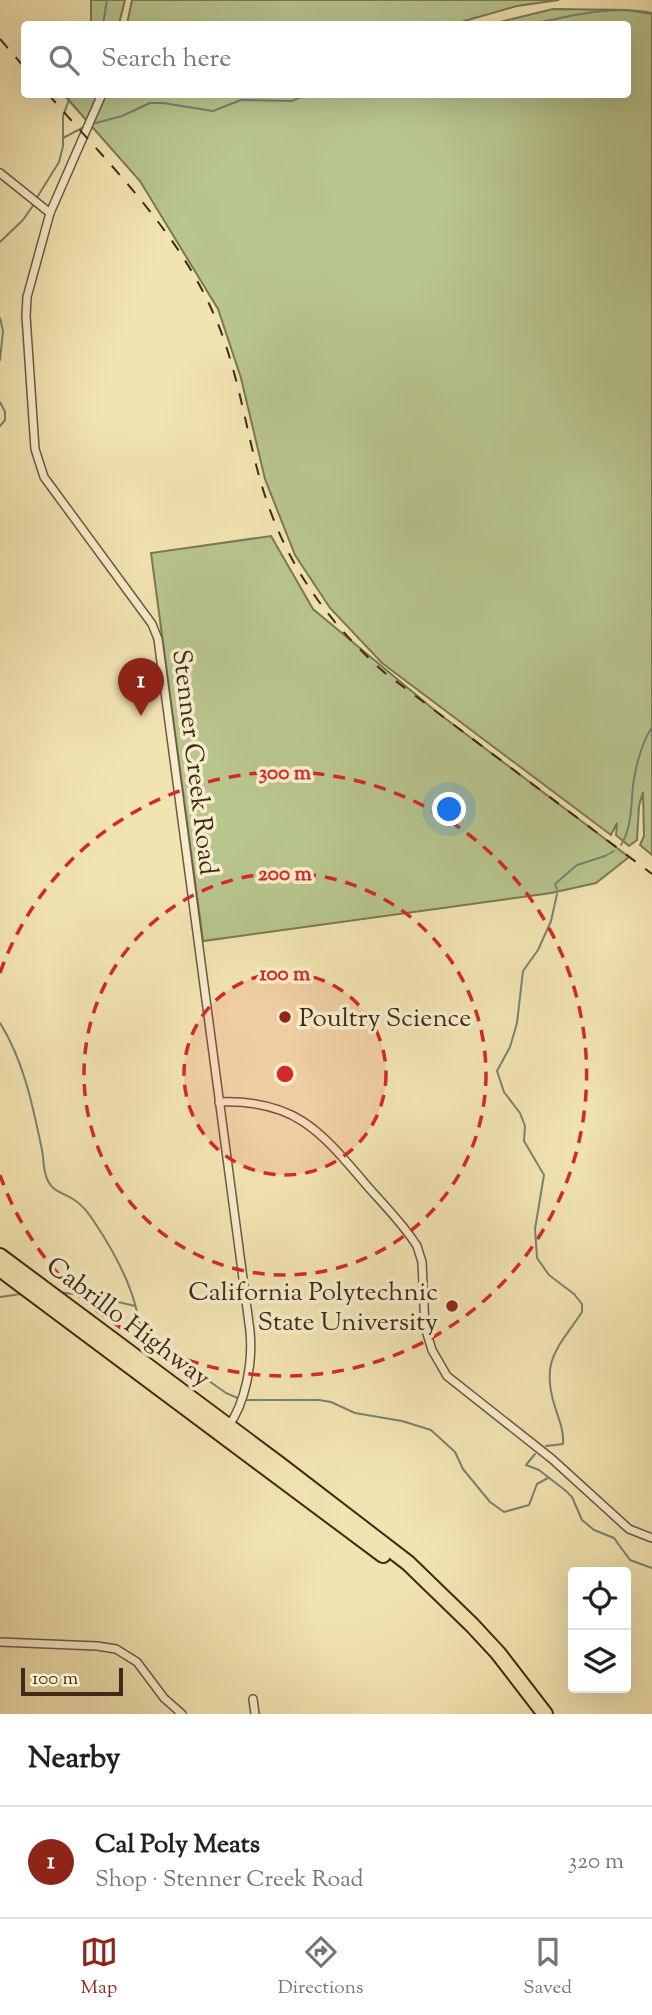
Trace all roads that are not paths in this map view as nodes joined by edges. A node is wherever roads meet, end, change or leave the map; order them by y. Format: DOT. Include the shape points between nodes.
graph roads {
  1 [pos="100,98"];
  2 [pos="0,173"];
  3 [pos="50,213"];
  4 [pos="219,1102"];
  5 [pos="0,1256"];
  6 [pos="0,1269"];
  7 [pos="225,1431"];
  8 [pos="652,1538"];
  9 [pos="0,1642"];
  10 [pos="253,1699"];
  11 [pos="182,1714"];
  12 [pos="255,1714"];
  13 [pos="534,1714"];
  14 [pos="544,1714"];
  1 -- 3 [label="street, Stenner Creek Road"];
  2 -- 3 [label="street"];
  3 -- 4 [label="street, Stenner Creek Road" via="26,308 38,464 152,624 158,639"];
  4 -- 7 [label="street, Stenner Creek Road" via="251,1351 240,1408"];
  4 -- 8 [label="street" via="271,1106 299,1118 328,1140 417,1246 425,1327 447,1376 552,1459 629,1529"];
  5 -- 7 [label="highway, Cabrillo Highway"];
  6 -- 7 [label="highway, Cabrillo Highway"];
  7 -- 13 [label="highway" via="427,1592 489,1657"];
  7 -- 14 [label="highway" via="385,1545 434,1586 498,1653"];
  9 -- 11 [label="street" via="116,1649 137,1662"];
  10 -- 12 [label="street"];
}
